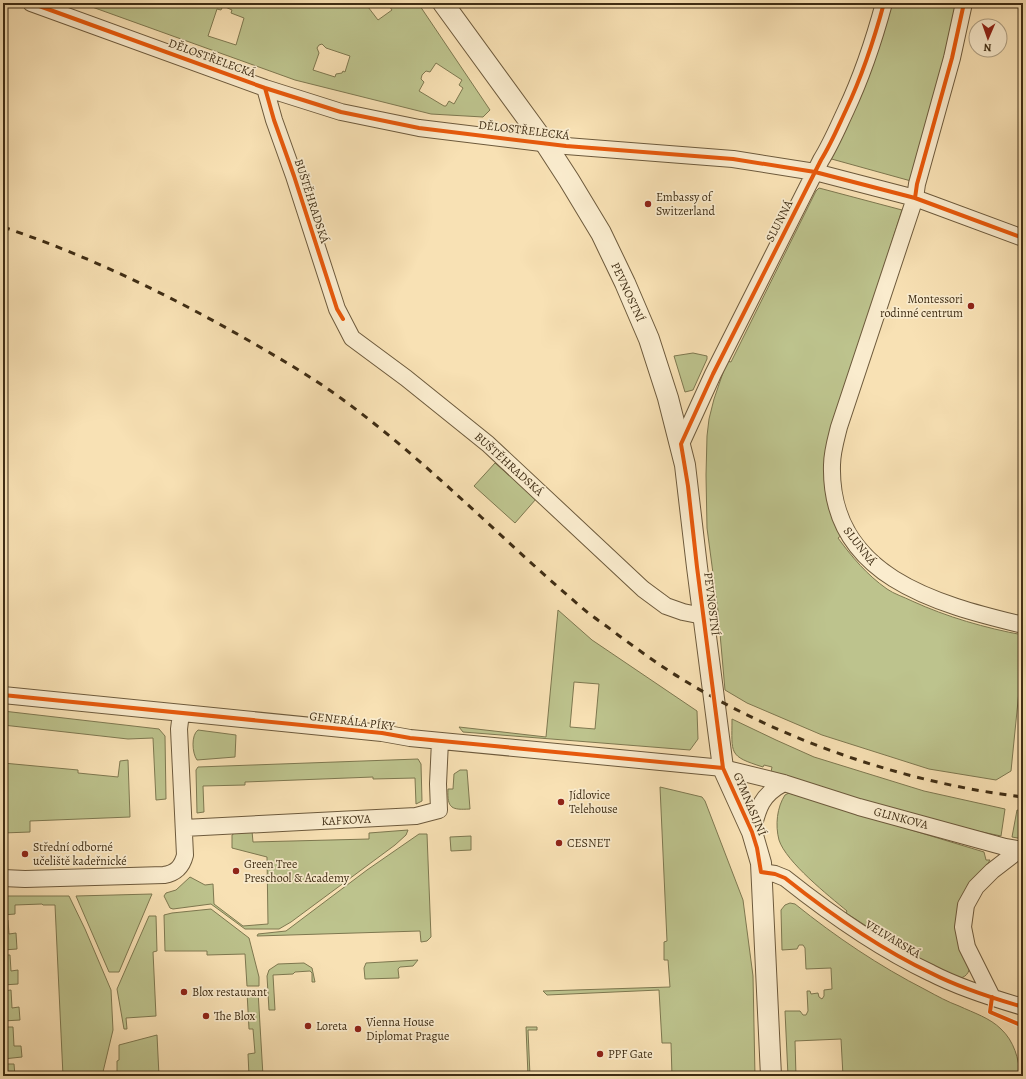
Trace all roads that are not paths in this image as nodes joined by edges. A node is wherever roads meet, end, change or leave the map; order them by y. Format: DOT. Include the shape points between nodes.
graph roads {
  1 [pos="31,3"];
  2 [pos="443,3"];
  3 [pos="884,3"];
  4 [pos="964,3"];
  5 [pos="265,88"];
  6 [pos="545,143"];
  7 [pos="815,172"];
  8 [pos="915,198"];
  9 [pos="1023,238"];
  10 [pos="681,444"];
  11 [pos="703,616"];
  12 [pos="1023,625"];
  13 [pos="3,695"];
  14 [pos="181,713"];
  15 [pos="440,741"];
  16 [pos="723,768"];
  17 [pos="784,783"];
  18 [pos="184,828"];
  19 [pos="752,832"];
  20 [pos="1021,850"];
  21 [pos="761,872"];
  22 [pos="3,878"];
  23 [pos="992,997"];
  24 [pos="1023,1007"];
  25 [pos="771,1076"];
  1 -- 5 [label="street, DĚLOSTŘELECKÁ"];
  2 -- 6 [label="street, PEVNOSTNÍ"];
  3 -- 7 [label="street, SLUNNÁ" via="859,81 830,146"];
  4 -- 8 [label="street, SLUNNÁ"];
  5 -- 6 [label="street, DĚLOSTŘELECKÁ" via="341,112 419,128"];
  5 -- 11 [label="street, BUŠTĚHRADSKÁ" via="337,309 352,338 488,444 643,589 666,606"];
  6 -- 7 [label="street, DĚLOSTŘELECKÁ" via="733,158"];
  6 -- 10 [label="street, PEVNOSTNÍ" via="601,233 635,304 649,339"];
  7 -- 8 [label="street, DĚLOSTŘELECKÁ"];
  7 -- 10 [label="street, SLUNNÁ"];
  8 -- 9 [label="street, DĚLOSTŘELECKÁ"];
  8 -- 12 [label="street, SLUNNÁ" via="839,426 832,466 835,500 846,530 874,566 886,575 930,598 980,615"];
  10 -- 11 [label="street, PEVNOSTNÍ"];
  11 -- 16 [label="street, PEVNOSTNÍ"];
  13 -- 14 [label="street, GENERÁLA PÍKY"];
  14 -- 15 [label="street, GENERÁLA PÍKY"];
  14 -- 18 [label="street" via="179,729"];
  15 -- 16 [label="street, GENERÁLA PÍKY"];
  15 -- 18 [label="street, KAFKOVA" via="439,810 416,816"];
  16 -- 17 [label="street, GLINKOVA"];
  16 -- 19 [label="street, GYMNASIJNÍ"];
  17 -- 19 [label="street" via="767,794 761,802"];
  17 -- 20 [label="street, GLINKOVA" via="859,807"];
  18 -- 22 [label="street" via="184,861 170,874"];
  19 -- 21 [label="street, GYMNASIJNÍ"];
  20 -- 23 [label="street, GLINKOVA" via="992,870 976,887 966,905 964,927 967,947"];
  21 -- 23 [label="street, VELVARSKÁ" via="785,878 846,922 919,967 938,977"];
  21 -- 25 [label="street, GYMNASIJNÍ"];
  23 -- 24 [label="street, VELVARSKÁ"];
}
